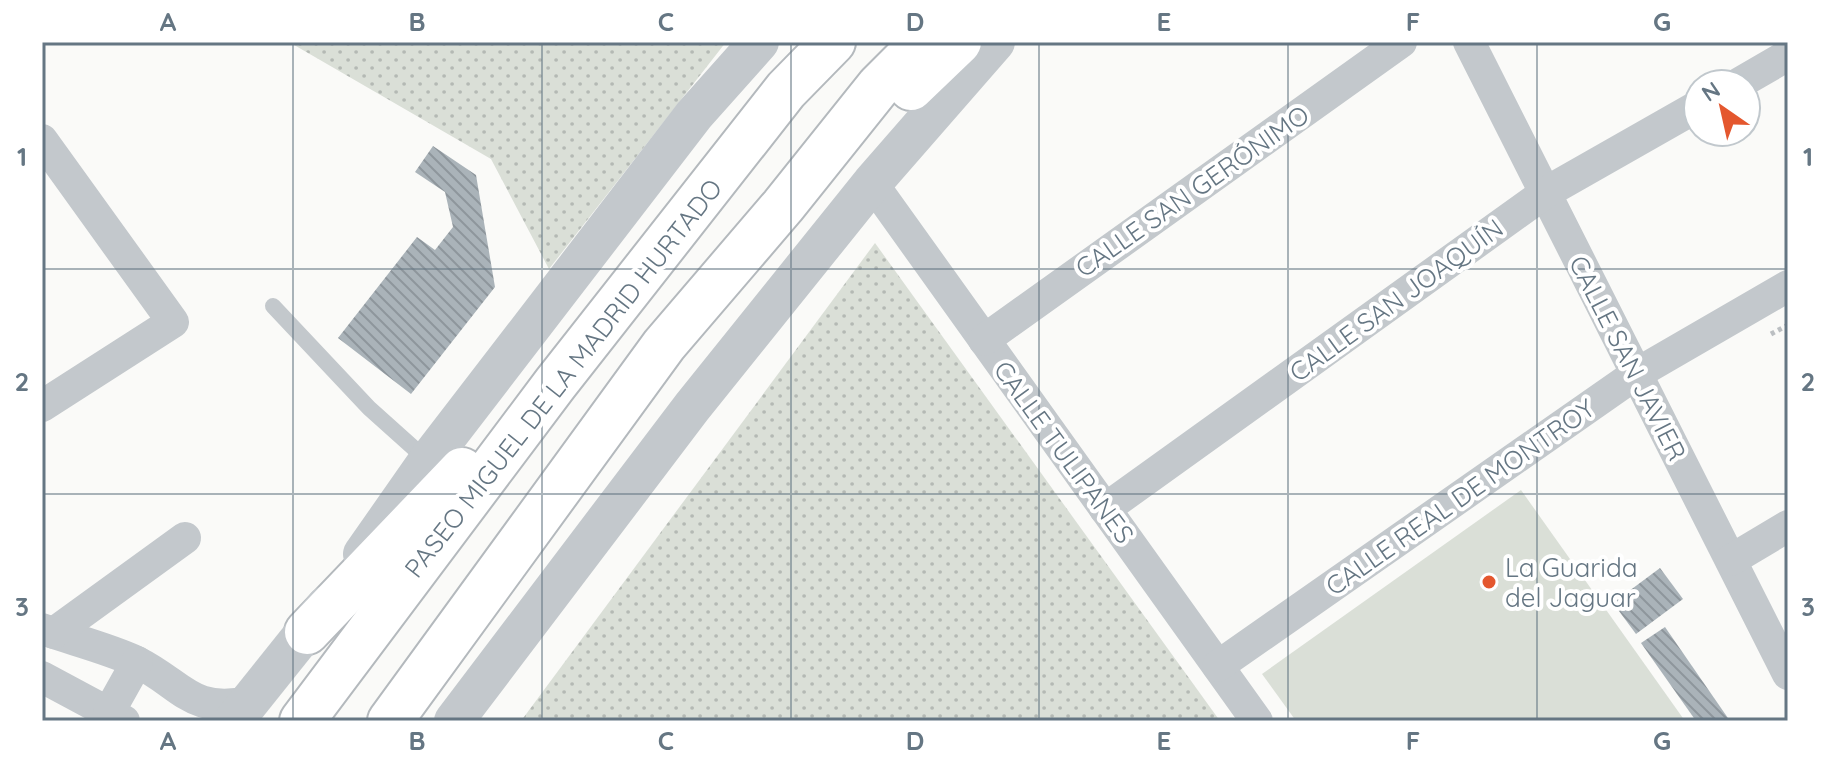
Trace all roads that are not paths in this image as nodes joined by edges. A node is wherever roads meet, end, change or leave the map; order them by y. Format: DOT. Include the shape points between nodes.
graph roads {
  1 [pos="759,42"];
  2 [pos="833,42"];
  3 [pos="923,42"];
  4 [pos="959,42"];
  5 [pos="995,42"];
  6 [pos="1401,42"];
  7 [pos="1469,42"];
  8 [pos="1788,55"];
  9 [pos="1762,70"];
  10 [pos="1682,115"];
  11 [pos="47,158"];
  12 [pos="872,183"];
  13 [pos="1545,193"];
  14 [pos="783,206"];
  15 [pos="1788,286"];
  16 [pos="273,306"];
  17 [pos="984,340"];
  18 [pos="1636,374"];
  19 [pos="555,384"];
  20 [pos="42,406"];
  21 [pos="428,461"];
  22 [pos="1105,509"];
  23 [pos="1788,526"];
  24 [pos="185,538"];
  25 [pos="1731,560"];
  26 [pos="48,631"];
  27 [pos="307,632"];
  28 [pos="439,657"];
  29 [pos="137,662"];
  30 [pos="1218,666"];
  31 [pos="1788,674"];
  32 [pos="42,677"];
  33 [pos="242,711"];
  34 [pos="117,716"];
  35 [pos="302,721"];
  36 [pos="390,721"];
  37 [pos="402,721"];
  38 [pos="454,721"];
  39 [pos="1257,721"];
  1 -- 21 [label="street" via="694,115"];
  2 -- 19 [label="highway, PASEO MIGUEL DE LA MADRID HURTADO" via="786,90"];
  3 -- 14 [label="highway" via="879,86"];
  4 -- 14 [label="highway"];
  5 -- 12 [label="street"];
  6 -- 17 [label="street, CALLE SAN GERÓNIMO"];
  7 -- 13 [label="street, CALLE SAN JAVIER"];
  8 -- 9 [label="street"];
  10 -- 13 [label="street, CALLE SAN JOAQUÍN"];
  11 -- 20 [label="street" via="173,322"];
  12 -- 17 [label="street, CALLE TULIPANES"];
  12 -- 38 [label="street" via="692,407"];
  13 -- 18 [label="street, CALLE SAN JAVIER"];
  13 -- 22 [label="street, CALLE SAN JOAQUÍN"];
  14 -- 28 [label="highway" via="664,345"];
  15 -- 18 [label="street, CALLE REAL DE MONTROY"];
  16 -- 21 [label="lane" via="369,408"];
  17 -- 22 [label="street, CALLE TULIPANES"];
  18 -- 25 [label="street, CALLE SAN JAVIER"];
  18 -- 30 [label="street, CALLE REAL DE MONTROY"];
  19 -- 27 [label="highway" via="444,486"];
  19 -- 35 [label="highway, PASEO MIGUEL DE LA MADRID HURTADO"];
  21 -- 27 [label="street"];
  22 -- 30 [label="street, CALLE TULIPANES"];
  23 -- 25 [label="street"];
  24 -- 26 [label="street"];
  25 -- 31 [label="street, CALLE SAN JAVIER"];
  26 -- 29 [label="street"];
  27 -- 33 [label="street"];
  28 -- 36 [label="highway"];
  28 -- 37 [label="highway"];
  29 -- 33 [label="street" via="198,702"];
  29 -- 34 [label="street"];
  30 -- 39 [label="street, CALLE TULIPANES"];
  32 -- 34 [label="street"];
}
